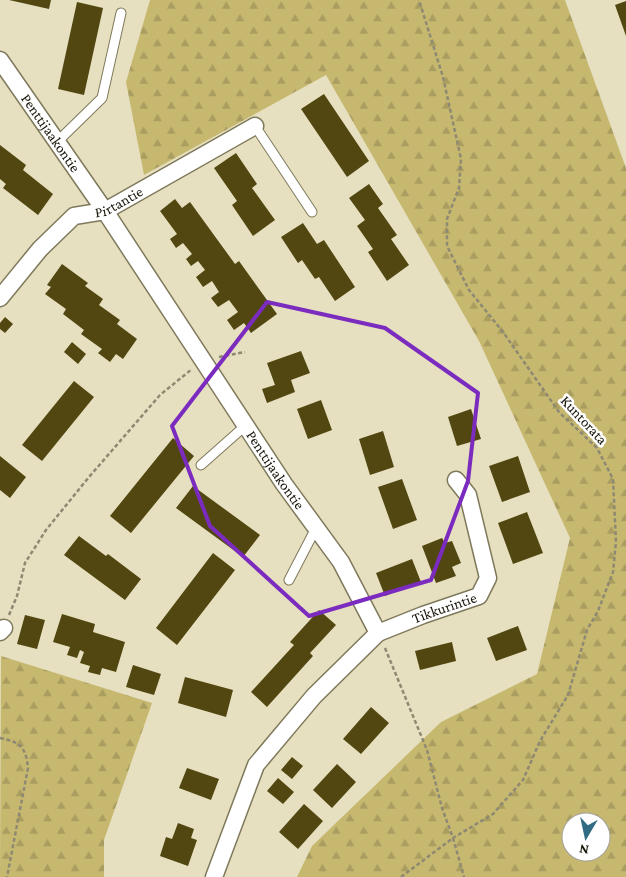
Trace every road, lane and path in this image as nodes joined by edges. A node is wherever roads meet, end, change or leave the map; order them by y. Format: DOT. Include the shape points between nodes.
graph roads {
  1 [pos="419,0"];
  2 [pos="121,13"];
  3 [pos="0,60"];
  4 [pos="255,126"];
  5 [pos="57,142"];
  6 [pos="105,212"];
  7 [pos="312,212"];
  8 [pos="2,291"];
  9 [pos="245,352"];
  10 [pos="202,360"];
  11 [pos="245,426"];
  12 [pos="201,465"];
  13 [pos="456,480"];
  14 [pos="316,528"];
  15 [pos="289,580"];
  16 [pos="2,630"];
  17 [pos="378,633"];
  18 [pos="0,738"];
  19 [pos="453,838"];
  20 [pos="7,877"];
  21 [pos="214,877"];
  22 [pos="401,877"];
  23 [pos="464,877"];
  1 -- 19 [label="path, Kuntorata" via="443,77 461,159 459,188 447,219 446,246 469,290 559,412 597,448 613,479 616,542 613,572 587,630 568,695 540,741 523,780 493,814"];
  2 -- 5 [label="lane" via="102,98"];
  3 -- 5 [label="street, Penttijaakontie"];
  4 -- 6 [label="street, Pirtantie"];
  4 -- 7 [label="lane"];
  5 -- 6 [label="street, Penttijaakontie"];
  6 -- 8 [label="street, Pirtantie" via="74,216"];
  6 -- 10 [label="street, Penttijaakontie"];
  9 -- 10 [label="path"];
  10 -- 11 [label="street, Penttijaakontie"];
  10 -- 16 [label="path" via="160,394 46,530 25,563 17,596"];
  11 -- 12 [label="lane"];
  11 -- 14 [label="street, Penttijaakontie"];
  13 -- 17 [label="street, Tikkurintie" via="468,495 488,578 479,596"];
  14 -- 15 [label="lane"];
  14 -- 17 [label="street, Penttijaakontie" via="341,562"];
  17 -- 19 [label="path" via="427,750"];
  17 -- 21 [label="street" via="314,696 256,765"];
  18 -- 20 [label="path" via="15,742 26,753 28,768"];
  19 -- 22 [label="path, Kuntorata"];
  19 -- 23 [label="path"];
}
